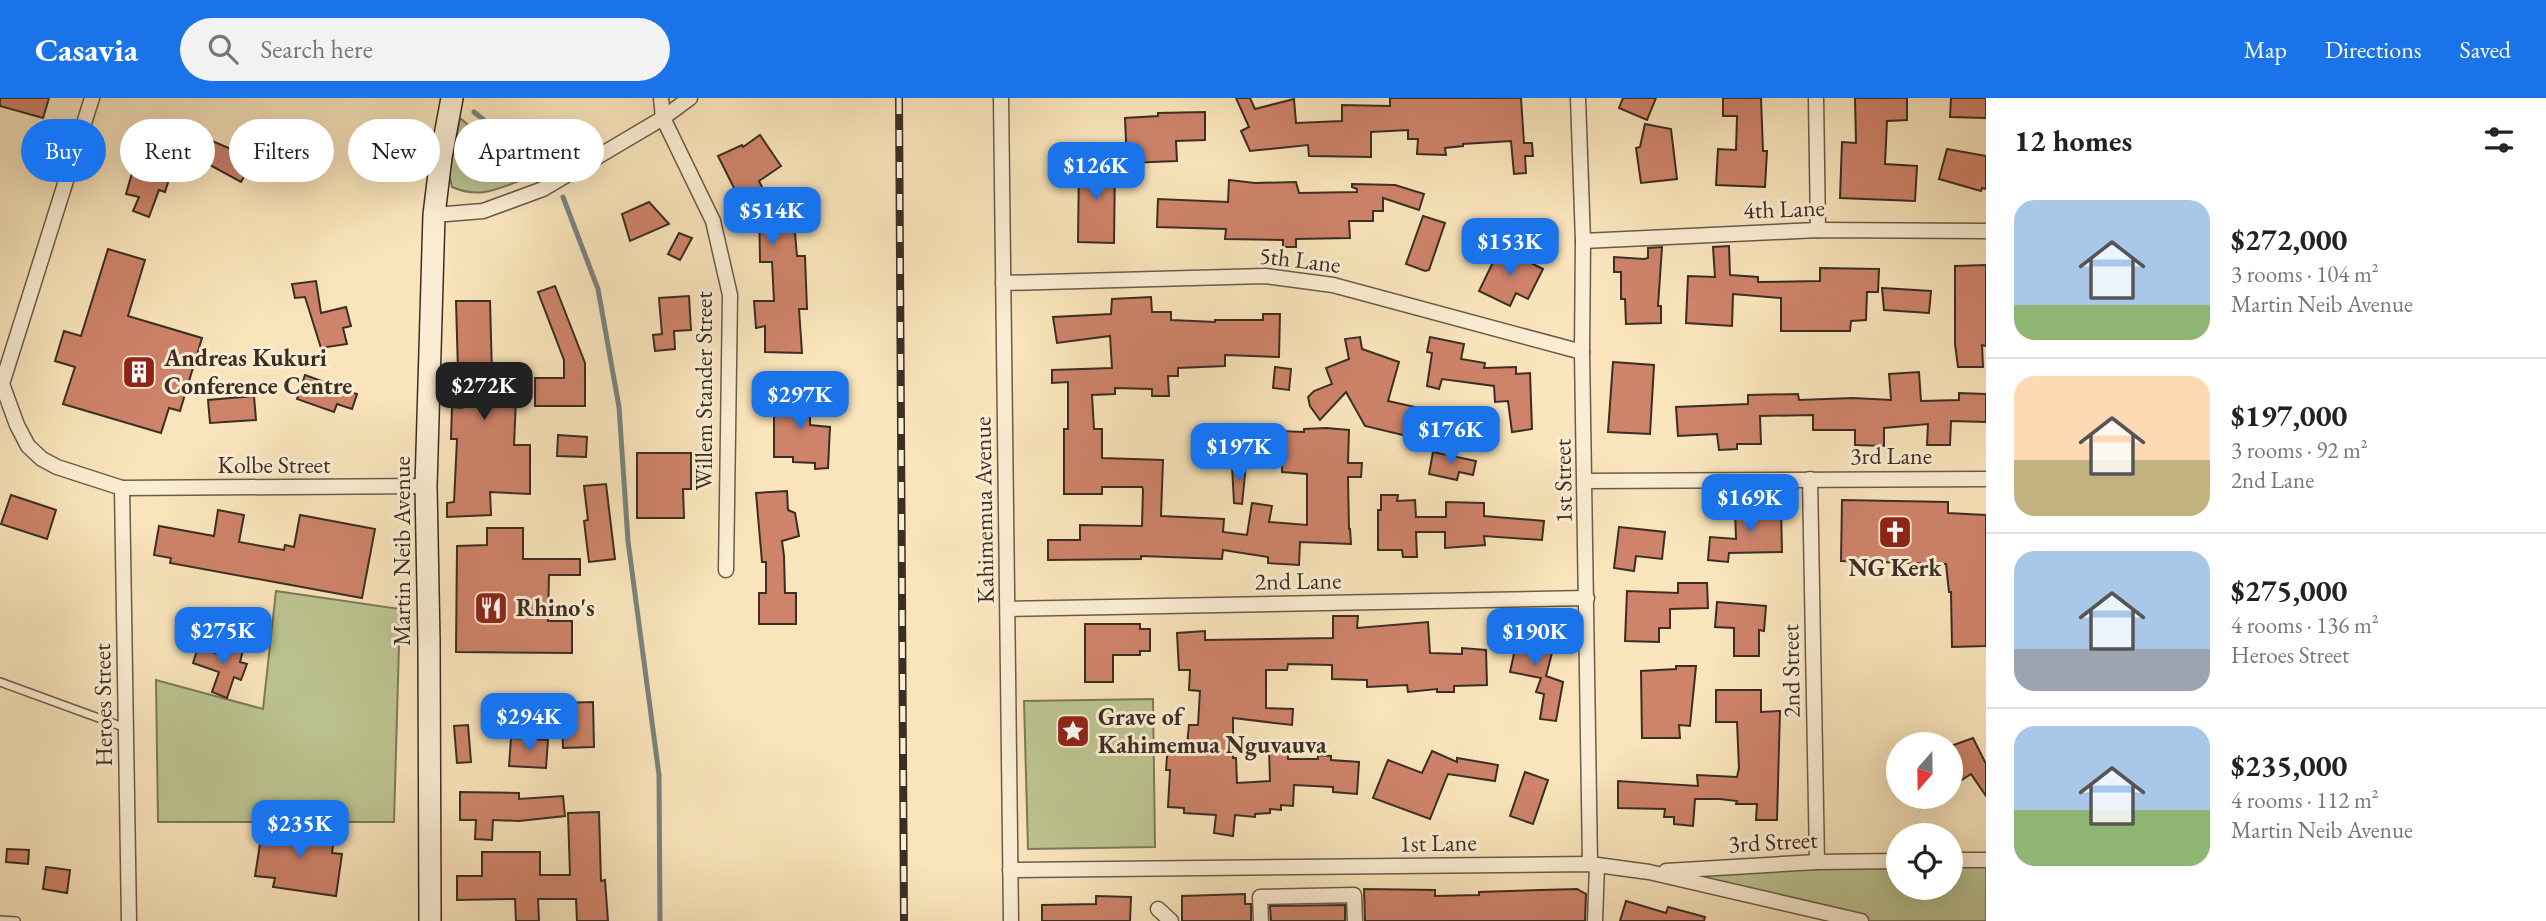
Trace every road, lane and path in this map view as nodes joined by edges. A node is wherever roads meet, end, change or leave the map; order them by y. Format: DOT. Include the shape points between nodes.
graph roads {
  1 [pos="92,98"];
  2 [pos="452,98"];
  3 [pos="661,98"];
  4 [pos="690,98"];
  5 [pos="1001,98"];
  6 [pos="1578,98"];
  7 [pos="1816,98"];
  8 [pos="663,118"];
  9 [pos="434,215"];
  10 [pos="1818,230"];
  11 [pos="1986,231"];
  12 [pos="1583,241"];
  13 [pos="1003,283"];
  14 [pos="1582,352"];
  15 [pos="1,387"];
  16 [pos="1811,479"];
  17 [pos="1986,479"];
  18 [pos="1586,481"];
  19 [pos="426,486"];
  20 [pos="122,488"];
  21 [pos="726,570"];
  22 [pos="1587,598"];
  23 [pos="1009,609"];
  24 [pos="0,682"];
  25 [pos="126,728"];
  26 [pos="1963,860"];
  27 [pos="1986,860"];
  28 [pos="1886,861"];
  29 [pos="1817,862"];
  30 [pos="1594,864"];
  31 [pos="1010,870"];
  32 [pos="1649,872"];
  33 [pos="1158,909"];
  34 [pos="0,920"];
  35 [pos="16,921"];
  36 [pos="129,921"];
  37 [pos="429,921"];
  38 [pos="1011,921"];
  39 [pos="1171,921"];
  40 [pos="1261,921"];
  41 [pos="1354,921"];
  42 [pos="1595,921"];
  43 [pos="1861,921"];
  1 -- 15 [label="street"];
  2 -- 9 [label="main road, Martin Neib Avenue"];
  3 -- 8 [label="street, Willem Stander Street"];
  4 -- 8 [label="street"];
  5 -- 13 [label="street, Kahimemua Avenue"];
  6 -- 12 [label="street, 1st Street"];
  7 -- 10 [label="street"];
  8 -- 9 [label="street" via="543,188 482,211"];
  8 -- 21 [label="street, Willem Stander Street" via="713,221 730,295"];
  9 -- 19 [label="main road, Martin Neib Avenue"];
  10 -- 11 [label="street, 4th Lane"];
  10 -- 12 [label="street, 4th Lane"];
  12 -- 14 [label="street, 1st Street"];
  13 -- 14 [label="street, 5th Lane" via="1265,276 1333,285"];
  13 -- 23 [label="street, Kahimemua Avenue"];
  14 -- 18 [label="street, 1st Street"];
  15 -- 20 [label="street, Kolbe Street" via="28,446 42,459"];
  16 -- 17 [label="street, 3rd Lane"];
  16 -- 18 [label="street, 3rd Lane"];
  16 -- 29 [label="street, 2nd Street"];
  18 -- 22 [label="street, 1st Street"];
  19 -- 20 [label="street, Kolbe Street"];
  19 -- 37 [label="main road, Martin Neib Avenue"];
  20 -- 25 [label="street, Heroes Street"];
  22 -- 23 [label="street, 2nd Lane"];
  22 -- 30 [label="street, 1st Street"];
  23 -- 31 [label="street, Kahimemua Avenue"];
  24 -- 25 [label="lane"];
  25 -- 36 [label="street, Heroes Street"];
  26 -- 27 [label="street"];
  28 -- 29 [label="street, 3rd Street"];
  29 -- 32 [label="street, 3rd Street"];
  30 -- 31 [label="street, 1st Lane"];
  30 -- 32 [label="street, 1st Lane"];
  30 -- 42 [label="street, 1st Street"];
  31 -- 38 [label="street, Kahimemua Avenue"];
  32 -- 43 [label="street, 1st Lane"];
  33 -- 39 [label="street"];
  34 -- 35 [label="lane"];
  40 -- 41 [label="street" via="1260,897 1354,895"];
}
